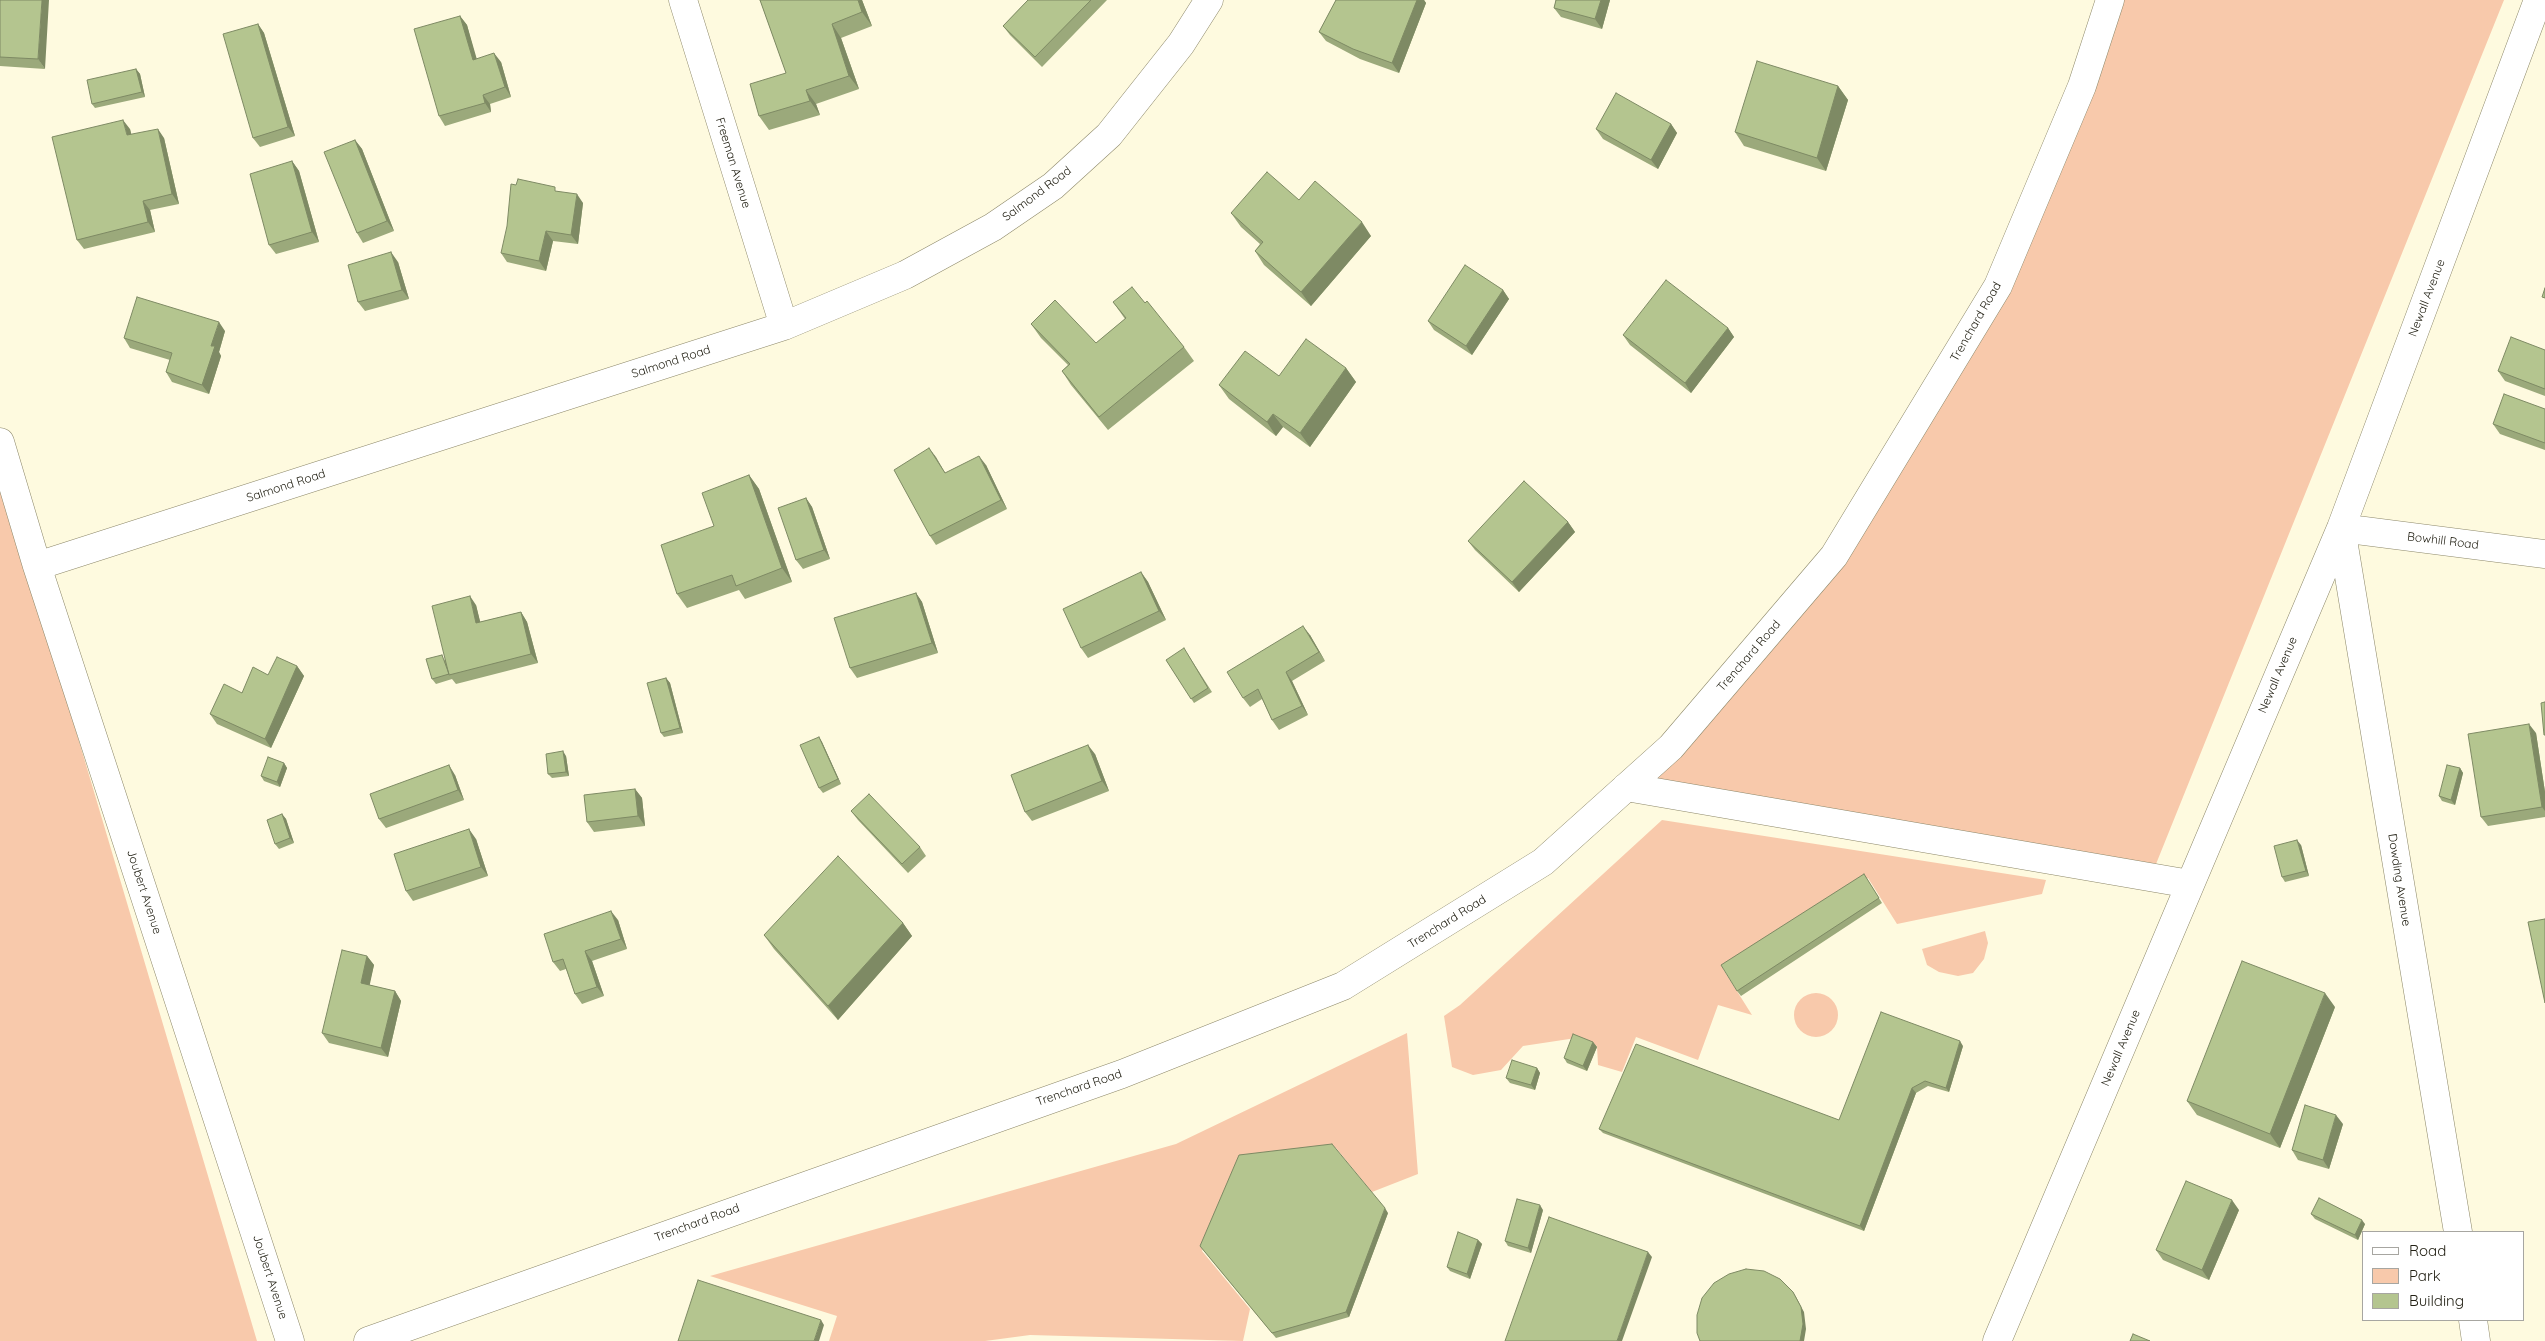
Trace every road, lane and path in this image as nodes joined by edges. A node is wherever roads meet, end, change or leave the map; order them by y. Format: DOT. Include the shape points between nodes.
graph roads {
  1 [pos="682,0"];
  2 [pos="1209,0"];
  3 [pos="2110,0"];
  4 [pos="2538,0"];
  5 [pos="784,326"];
  6 [pos="0,442"];
  7 [pos="2341,528"];
  8 [pos="2545,554"];
  9 [pos="37,566"];
  10 [pos="1626,787"];
  11 [pos="2190,884"];
  12 [pos="2458,1231"];
  13 [pos="2473,1321"];
  14 [pos="290,1341"];
  15 [pos="368,1341"];
  16 [pos="1997,1341"];
  17 [pos="2476,1341"];
  1 -- 5 [label="street, Freeman Avenue"];
  2 -- 5 [label="street, Salmond Road" via="1181,44 1109,135 1053,186 993,228 904,275"];
  3 -- 10 [label="street, Trenchard Road" via="2082,86 1998,286 1839,548 1670,747"];
  4 -- 7 [label="street, Newall Avenue"];
  5 -- 9 [label="street, Salmond Road"];
  6 -- 9 [label="street, Joubert Avenue"];
  7 -- 8 [label="street, Bowhill Road"];
  7 -- 11 [label="street, Newall Avenue"];
  7 -- 12 [label="street, Dowding Avenue"];
  9 -- 14 [label="street, Joubert Avenue"];
  10 -- 11 [label="street"];
  10 -- 15 [label="street, Trenchard Road" via="1543,862 1343,986 1122,1074"];
  11 -- 16 [label="street, Newall Avenue"];
  13 -- 17 [label="street"];
}
